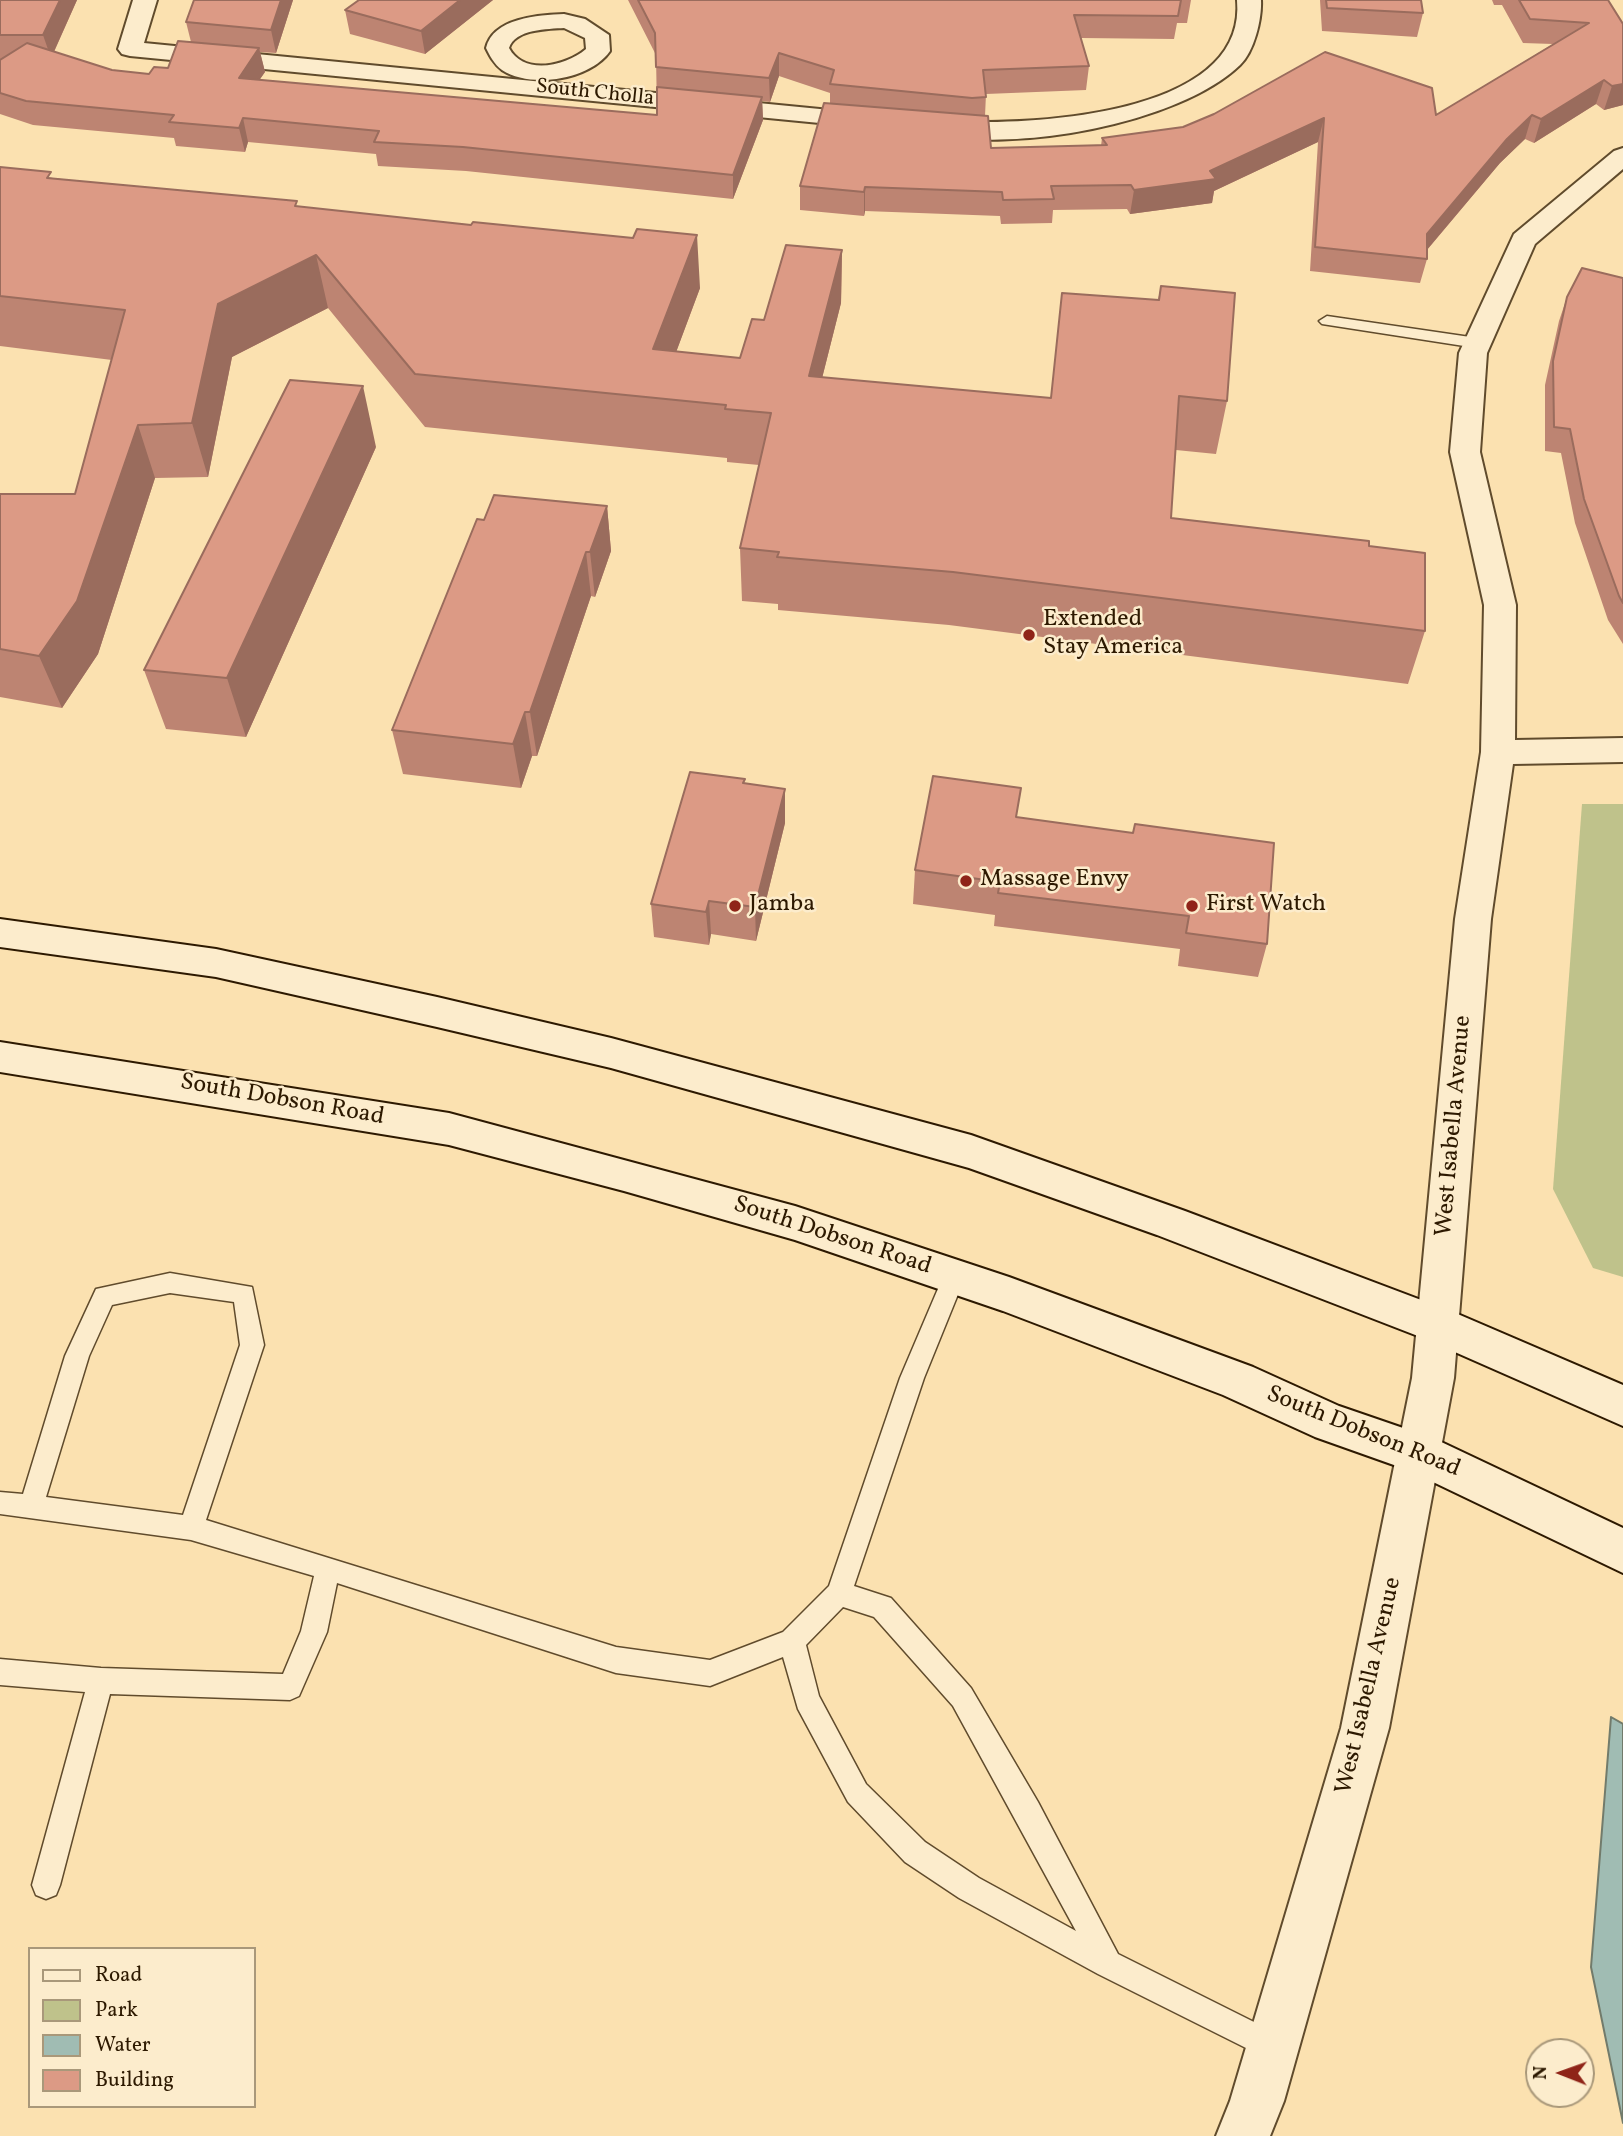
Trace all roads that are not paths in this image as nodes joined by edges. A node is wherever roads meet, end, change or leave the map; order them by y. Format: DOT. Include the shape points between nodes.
graph roads {
  1 [pos="145,0"];
  2 [pos="1249,0"];
  3 [pos="1623,156"];
  4 [pos="1327,321"];
  5 [pos="1477,343"];
  6 [pos="1623,750"];
  7 [pos="1498,752"];
  8 [pos="0,933"];
  9 [pos="0,1057"];
  10 [pos="954,1277"];
  11 [pos="1438,1325"];
  12 [pos="1623,1406"];
  13 [pos="1419,1453"];
  14 [pos="0,1503"];
  15 [pos="31,1506"];
  16 [pos="191,1528"];
  17 [pos="1623,1551"];
  18 [pos="328,1568"];
  19 [pos="839,1594"];
  20 [pos="792,1641"];
  21 [pos="0,1672"];
  22 [pos="101,1681"];
  23 [pos="46,1885"];
  24 [pos="1108,1964"];
  25 [pos="1272,2046"];
  26 [pos="1243,2136"];
  1 -- 2 [label="street, South Cholla" via="130,49 532,79 970,131 1086,124 1188,94 1235,59 1251,10"];
  3 -- 5 [label="street, West Isabella Avenue" via="1523,240"];
  4 -- 5 [label="lane"];
  5 -- 7 [label="street, West Isabella Avenue" via="1465,452 1500,605"];
  6 -- 7 [label="street"];
  7 -- 11 [label="street, West Isabella Avenue" via="1472,919"];
  8 -- 11 [label="street" via="216,964 611,1053 971,1152"];
  9 -- 10 [label="street, South Dobson Road" via="449,1129 769,1215"];
  10 -- 13 [label="street, South Dobson Road"];
  10 -- 19 [label="lane" via="912,1378"];
  11 -- 12 [label="street"];
  11 -- 13 [label="street, West Isabella Avenue"];
  13 -- 17 [label="street, South Dobson Road"];
  13 -- 25 [label="street, West Isabella Avenue" via="1365,1728"];
  14 -- 15 [label="lane"];
  15 -- 16 [label="lane"];
  15 -- 16 [label="lane" via="77,1356 104,1296 170,1283 244,1294 252,1345"];
  16 -- 18 [label="lane"];
  18 -- 20 [label="lane" via="616,1660 710,1673"];
  18 -- 22 [label="lane" via="314,1632 290,1687"];
  19 -- 20 [label="lane"];
  19 -- 24 [label="lane" via="882,1607 962,1697"];
  20 -- 24 [label="lane" via="807,1700 857,1793 915,1852 970,1888"];
  21 -- 22 [label="lane"];
  22 -- 23 [label="lane"];
  24 -- 25 [label="lane"];
  25 -- 26 [label="street, West Isabella Avenue"];
}
